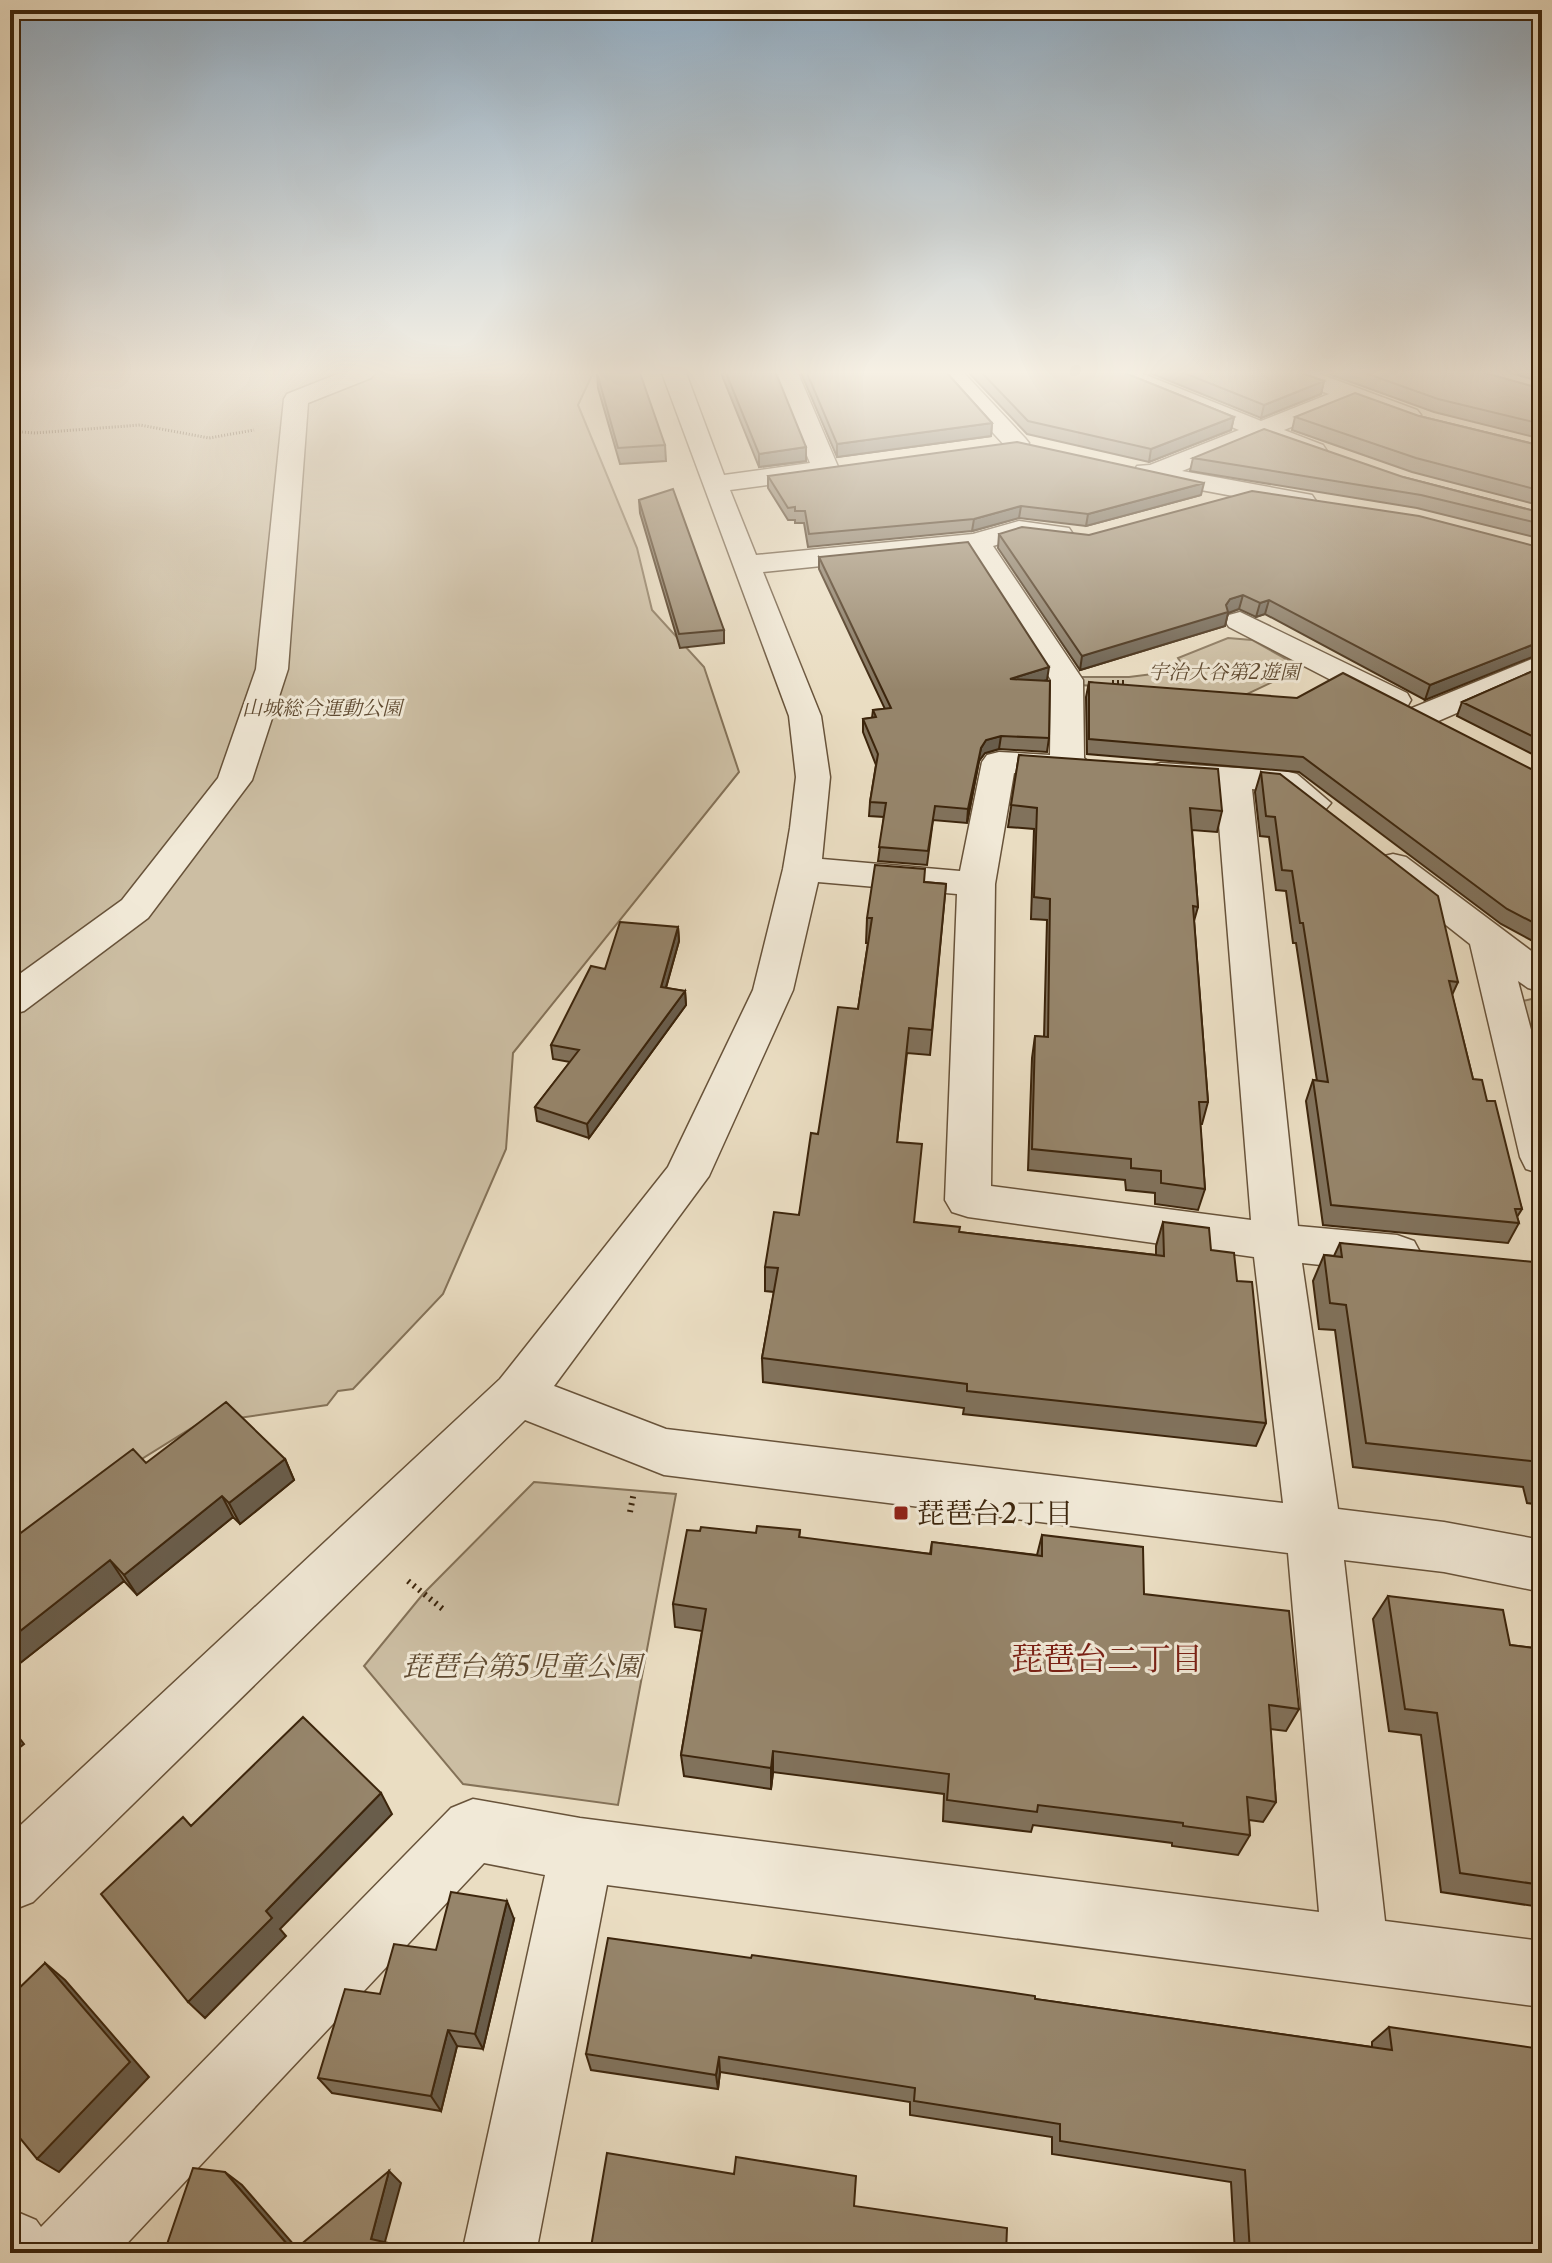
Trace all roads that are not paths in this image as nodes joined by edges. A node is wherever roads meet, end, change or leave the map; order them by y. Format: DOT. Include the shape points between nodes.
graph roads {
  1 [pos="289,479"];
  2 [pos="712,479"];
  3 [pos="754,479"];
  4 [pos="1174,479"];
  5 [pos="714,484"];
  6 [pos="1252,494"];
  7 [pos="1326,505"];
  8 [pos="1191,510"];
  9 [pos="1086,538"];
  10 [pos="976,542"];
  11 [pos="746,565"];
  12 [pos="1240,621"];
  13 [pos="1542,664"];
  14 [pos="1424,715"];
  15 [pos="1463,735"];
  16 [pos="1067,766"];
  17 [pos="1233,778"];
  18 [pos="802,869"];
  19 [pos="976,884"];
  20 [pos="1488,939"];
  21 [pos="1542,979"];
  22 [pos="10,1001"];
  23 [pos="1542,1157"];
  24 [pos="1276,1242"];
  25 [pos="1433,1257"];
  26 [pos="518,1394"];
  27 [pos="1314,1533"];
  28 [pos="1542,1566"];
  29 [pos="582,1851"];
  30 [pos="10,1879"];
  31 [pos="1355,1948"];
  32 [pos="1542,1974"];
  33 [pos="10,2246"];
  34 [pos="15,2253"];
  35 [pos="67,2253"];
  36 [pos="499,2253"];
  1 -- 22 [label="street" via="272,669 235,780 135,909"];
  2 -- 5 [label="street"];
  3 -- 5 [label="street"];
  4 -- 6 [label="street"];
  5 -- 11 [label="street"];
  6 -- 7 [label="street"];
  6 -- 8 [label="street"];
  9 -- 10 [label="street" via="1019,529"];
  10 -- 11 [label="street"];
  10 -- 16 [label="street" via="1067,680"];
  11 -- 18 [label="street" via="805,716 813,777"];
  12 -- 14 [label="street"];
  13 -- 14 [label="street"];
  14 -- 15 [label="street"];
  16 -- 17 [label="street"];
  16 -- 19 [label="street" via="999,762"];
  17 -- 20 [label="street" via="1285,781"];
  17 -- 24 [label="street"];
  18 -- 19 [label="street"];
  18 -- 26 [label="street" via="773,990 686,1176"];
  19 -- 24 [label="street" via="968,1200"];
  20 -- 21 [label="street"];
  20 -- 23 [label="street"];
  24 -- 25 [label="street"];
  24 -- 27 [label="street"];
  26 -- 27 [label="street" via="664,1452"];
  26 -- 30 [label="street"];
  27 -- 28 [label="street" via="1444,1547"];
  27 -- 31 [label="street"];
  29 -- 31 [label="street"];
  29 -- 35 [label="street" via="473,1830"];
  29 -- 36 [label="street"];
  31 -- 32 [label="street"];
  33 -- 34 [label="street"];
}
